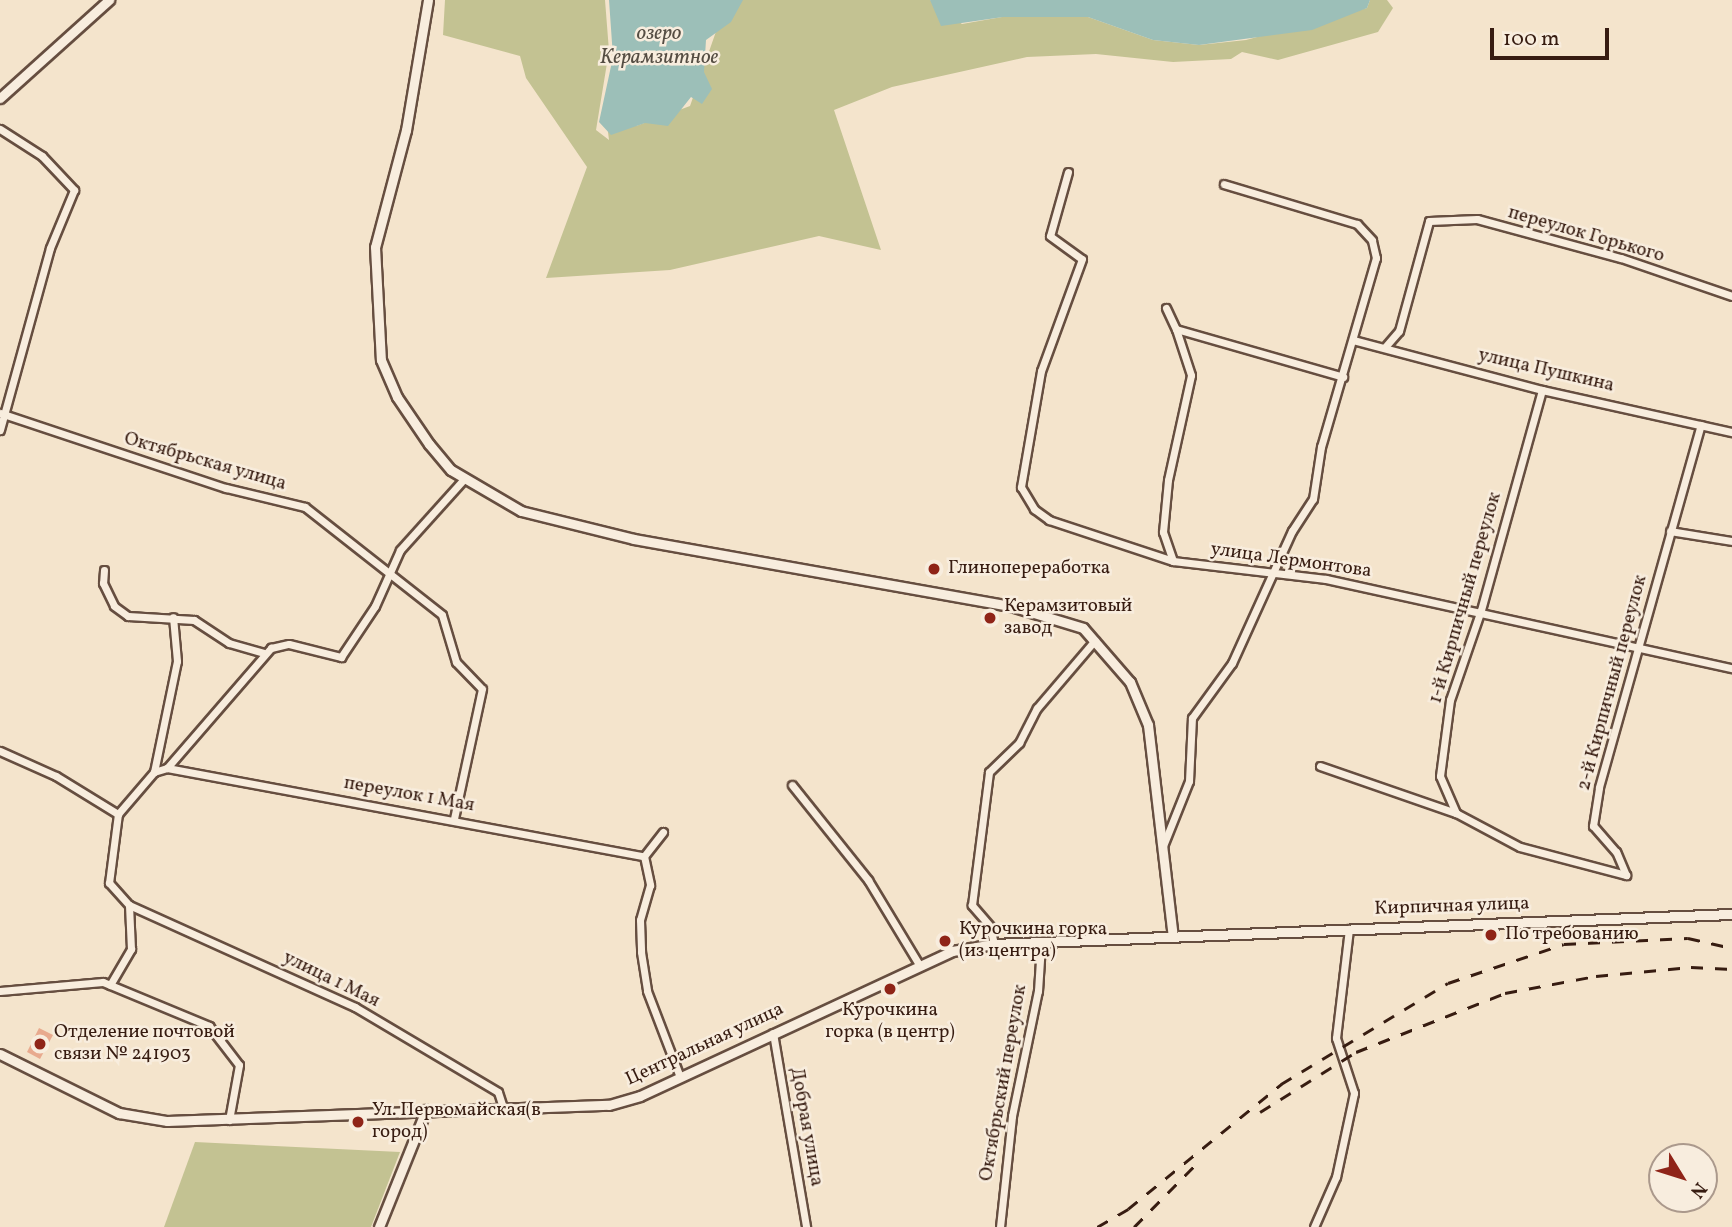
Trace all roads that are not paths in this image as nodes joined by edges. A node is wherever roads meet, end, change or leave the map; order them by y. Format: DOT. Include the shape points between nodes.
graph roads {
  1 [pos="109,0"];
  2 [pos="428,0"];
  3 [pos="0,98"];
  4 [pos="0,129"];
  5 [pos="1068,172"];
  6 [pos="1224,184"];
  7 [pos="1732,296"];
  8 [pos="1166,308"];
  9 [pos="1176,328"];
  10 [pos="1353,340"];
  11 [pos="1385,347"];
  12 [pos="1343,377"];
  13 [pos="1542,390"];
  14 [pos="2,414"];
  15 [pos="1701,425"];
  16 [pos="0,430"];
  17 [pos="1732,432"];
  18 [pos="464,479"];
  19 [pos="1670,531"];
  20 [pos="1732,541"];
  21 [pos="1172,561"];
  22 [pos="388,567"];
  23 [pos="104,570"];
  24 [pos="1275,574"];
  25 [pos="1482,610"];
  26 [pos="173,617"];
  27 [pos="1095,640"];
  28 [pos="1641,647"];
  29 [pos="264,653"];
  30 [pos="1732,668"];
  31 [pos="0,751"];
  32 [pos="1320,766"];
  33 [pos="167,768"];
  34 [pos="154,772"];
  35 [pos="792,785"];
  36 [pos="1457,813"];
  37 [pos="118,814"];
  38 [pos="454,818"];
  39 [pos="663,832"];
  40 [pos="1163,846"];
  41 [pos="644,856"];
  42 [pos="129,905"];
  43 [pos="1732,914"];
  44 [pos="1349,929"];
  45 [pos="1172,937"];
  46 [pos="994,944"];
  47 [pos="1041,944"];
  48 [pos="918,963"];
  49 [pos="110,985"];
  50 [pos="0,991"];
  51 [pos="773,1033"];
  52 [pos="0,1054"];
  53 [pos="680,1077"];
  54 [pos="503,1107"];
  55 [pos="426,1110"];
  56 [pos="229,1120"];
  57 [pos="379,1227"];
  58 [pos="806,1227"];
  59 [pos="1000,1227"];
  60 [pos="1314,1227"];
  1 -- 3 [label="street"];
  2 -- 18 [label="street" via="406,130 375,247 375,321 381,360 397,397 429,444"];
  4 -- 14 [label="street" via="41,156 74,190 50,248"];
  5 -- 21 [label="street, улица Лермонтова" via="1050,236 1082,259 1041,371 1024,494 1049,520"];
  6 -- 10 [label="street" via="1357,224 1372,240 1376,258"];
  7 -- 11 [label="street, переулок Горького" via="1621,258 1477,219 1429,221 1399,331"];
  8 -- 9 [label="street"];
  9 -- 12 [label="street"];
  9 -- 21 [label="street" via="1191,375 1168,480 1163,531"];
  10 -- 11 [label="street, улица Пушкина"];
  10 -- 12 [label="street"];
  11 -- 13 [label="street, улица Пушкина"];
  12 -- 24 [label="street" via="1313,499 1292,531"];
  13 -- 15 [label="street, улица Пушкина"];
  13 -- 25 [label="street, 1-й Кирпичный переулок"];
  14 -- 16 [label="street"];
  14 -- 22 [label="street, Октябрьская улица" via="226,488 305,507"];
  15 -- 17 [label="street, улица Пушкина"];
  15 -- 19 [label="street, 2-й Кирпичный переулок"];
  18 -- 22 [label="street"];
  18 -- 27 [label="street" via="521,511 634,539 1014,607 1083,628"];
  19 -- 20 [label="street"];
  19 -- 28 [label="street, 2-й Кирпичный переулок"];
  21 -- 24 [label="street, улица Лермонтова"];
  22 -- 29 [label="street" via="375,606 341,657 278,645"];
  22 -- 38 [label="street, Октябрьская улица" via="442,615 456,662 482,689"];
  23 -- 26 [label="street" via="103,583 114,606 128,616 144,621"];
  24 -- 25 [label="street, улица Лермонтова"];
  24 -- 40 [label="street" via="1232,663 1192,718 1189,781"];
  25 -- 28 [label="street, улица Лермонтова"];
  25 -- 36 [label="street, 1-й Кирпичный переулок" via="1450,700 1440,776"];
  26 -- 29 [label="street" via="194,620 229,643"];
  26 -- 34 [label="street" via="177,661"];
  27 -- 40 [label="street" via="1130,682 1148,725"];
  27 -- 46 [label="street" via="1037,708 1019,743 989,772 972,905 990,926"];
  28 -- 30 [label="street, улица Лермонтова"];
  28 -- 36 [label="street, 2-й Кирпичный переулок" via="1612,737 1593,826 1616,852 1626,875 1520,847"];
  29 -- 33 [label="street"];
  31 -- 37 [label="street" via="56,776"];
  32 -- 36 [label="street"];
  33 -- 34 [label="street"];
  33 -- 38 [label="street, переулок 1 Мая"];
  34 -- 37 [label="street"];
  35 -- 48 [label="street" via="868,880"];
  37 -- 42 [label="street" via="109,883"];
  38 -- 41 [label="street, переулок 1 Мая"];
  39 -- 41 [label="street"];
  40 -- 45 [label="street"];
  41 -- 53 [label="street" via="650,886 640,920 647,991"];
  42 -- 49 [label="street" via="131,949"];
  42 -- 54 [label="street, улица 1 Мая" via="355,1007 498,1092"];
  43 -- 44 [label="street, Кирпичная улица"];
  44 -- 45 [label="street, Кирпичная улица"];
  44 -- 60 [label="street" via="1336,1038 1354,1093 1336,1177"];
  45 -- 47 [label="street, Центральная улица"];
  46 -- 47 [label="street, Центральная улица"];
  46 -- 48 [label="street, Центральная улица"];
  47 -- 59 [label="street, Октябрьский переулок" via="1038,991 1012,1116"];
  48 -- 51 [label="street, Центральная улица"];
  49 -- 50 [label="street" via="84,980 28,992"];
  49 -- 56 [label="street" via="209,1026 239,1065"];
  51 -- 53 [label="street, Центральная улица"];
  51 -- 58 [label="street, Добрая улица"];
  52 -- 56 [label="street, Центральная улица" via="118,1113 167,1121"];
  53 -- 54 [label="street, Центральная улица" via="609,1105"];
  54 -- 55 [label="street, Центральная улица"];
  55 -- 56 [label="street, Центральная улица"];
  55 -- 57 [label="street"];
}
